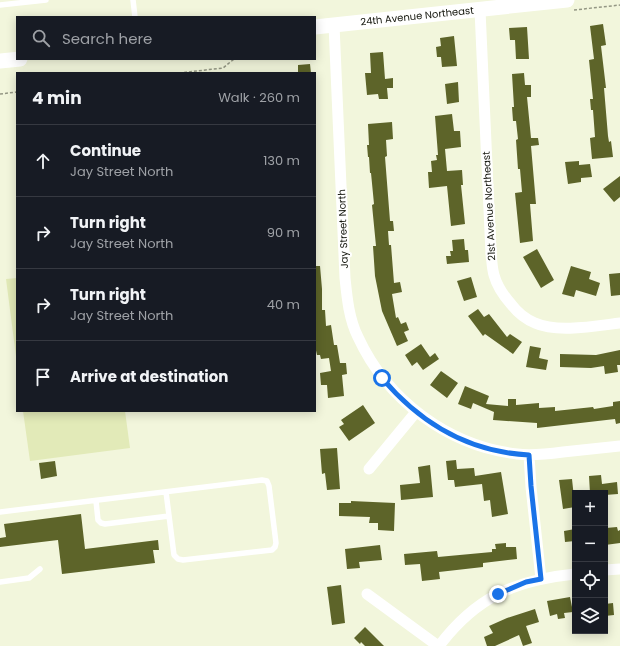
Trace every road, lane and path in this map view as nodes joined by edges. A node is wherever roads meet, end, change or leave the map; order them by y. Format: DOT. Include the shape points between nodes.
graph roads {
  1 [pos="46,0"];
  2 [pos="133,0"];
  3 [pos="567,0"];
  4 [pos="0,6"];
  5 [pos="480,10"];
  6 [pos="135,16"];
  7 [pos="334,25"];
  8 [pos="316,27"];
  9 [pos="16,59"];
  10 [pos="233,60"];
  11 [pos="0,61"];
  12 [pos="188,72"];
  13 [pos="16,92"];
  14 [pos="0,94"];
  15 [pos="620,323"];
  16 [pos="416,412"];
  17 [pos="620,446"];
  18 [pos="529,455"];
  19 [pos="369,469"];
  20 [pos="166,492"];
  21 [pos="96,500"];
  22 [pos="0,512"];
  23 [pos="169,516"];
  24 [pos="40,569"];
  25 [pos="620,569"];
  26 [pos="608,570"];
  27 [pos="572,574"];
  28 [pos="541,579"];
  29 [pos="0,582"];
  30 [pos="367,594"];
  31 [pos="438,646"];
  1 -- 4 [label="lane"];
  2 -- 6 [label="lane"];
  3 -- 5 [label="main road, 24th Avenue Northeast"];
  5 -- 7 [label="main road, 24th Avenue Northeast"];
  5 -- 15 [label="street, 21st Avenue Northeast" via="491,254 494,275 502,293 516,311 535,324 556,328 578,328"];
  7 -- 8 [label="main road, 24th Avenue Northeast"];
  7 -- 16 [label="street, Jay Street North" via="344,270 353,325 382,378"];
  9 -- 11 [label="main road"];
  10 -- 12 [label="path" via="223,68"];
  13 -- 14 [label="path"];
  16 -- 18 [label="street, Jay Street North" via="437,427 464,440 494,450"];
  16 -- 19 [label="street"];
  17 -- 18 [label="street, Jay Street North"];
  18 -- 28 [label="street"];
  20 -- 21 [label="lane"];
  20 -- 23 [label="lane"];
  20 -- 23 [label="lane" via="267,481 275,547 272,550 178,559 174,555"];
  21 -- 22 [label="lane"];
  21 -- 23 [label="lane" via="100,523"];
  24 -- 29 [label="lane" via="29,578"];
  25 -- 26 [label="street"];
  27 -- 28 [label="street"];
  28 -- 31 [label="street" via="526,582 483,602 449,632"];
  30 -- 31 [label="street"];
}
